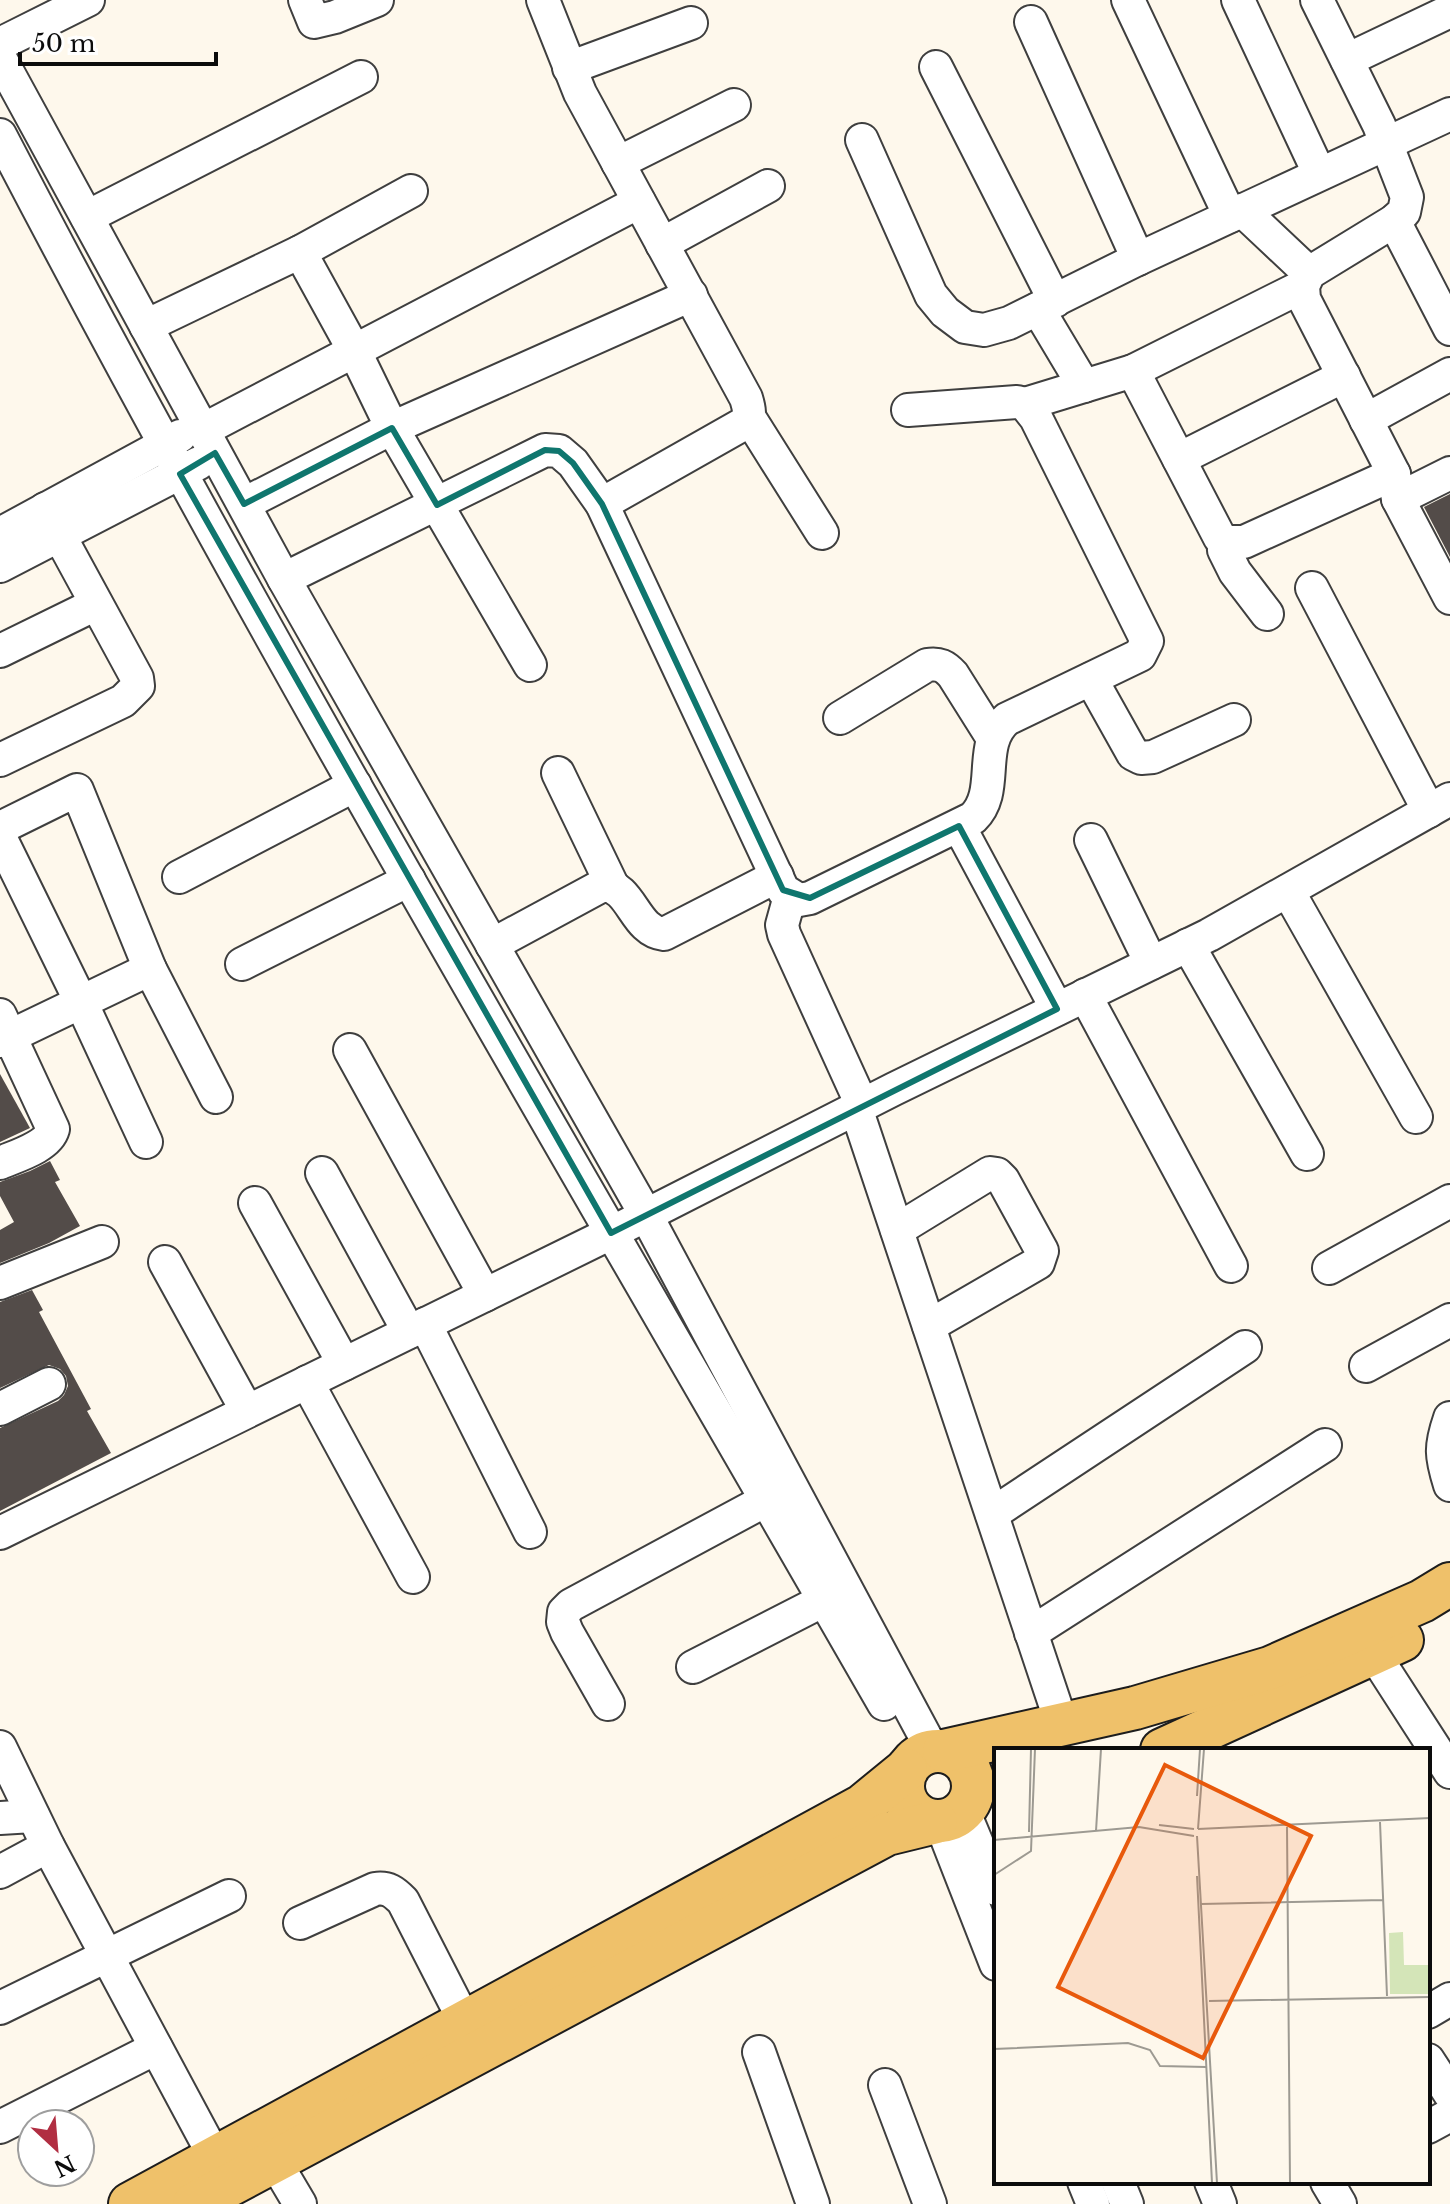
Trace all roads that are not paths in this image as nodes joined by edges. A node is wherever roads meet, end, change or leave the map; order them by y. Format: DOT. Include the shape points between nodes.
graph roads {
  1 [pos="88,0"];
  2 [pos="305,0"];
  3 [pos="377,0"];
  4 [pos="543,0"];
  5 [pos="1128,0"];
  6 [pos="1238,0"];
  7 [pos="1317,0"];
  8 [pos="1450,11"];
  9 [pos="1031,22"];
  10 [pos="691,23"];
  11 [pos="0,44"];
  12 [pos="0,58"];
  13 [pos="1347,60"];
  14 [pos="936,67"];
  15 [pos="569,68"];
  16 [pos="361,77"];
  17 [pos="734,105"];
  18 [pos="1450,114"];
  19 [pos="0,135"];
  20 [pos="862,140"];
  21 [pos="1385,142"];
  22 [pos="618,163"];
  23 [pos="1319,173"];
  24 [pos="768,186"];
  25 [pos="411,191"];
  26 [pos="13,193"];
  27 [pos="639,202"];
  28 [pos="1236,213"];
  29 [pos="87,217"];
  30 [pos="1394,221"];
  31 [pos="662,244"];
  32 [pos="300,252"];
  33 [pos="1138,259"];
  34 [pos="1438,278"];
  35 [pos="1306,280"];
  36 [pos="691,295"];
  37 [pos="1047,305"];
  38 [pos="146,326"];
  39 [pos="1450,329"];
  40 [pos="355,352"];
  41 [pos="1133,371"];
  42 [pos="1450,374"];
  43 [pos="1344,376"];
  44 [pos="1084,386"];
  45 [pos="1025,404"];
  46 [pos="908,410"];
  47 [pos="749,417"];
  48 [pos="1366,420"];
  49 [pos="392,428"];
  50 [pos="206,436"];
  51 [pos="164,445"];
  52 [pos="1179,459"];
  53 [pos="1450,473"];
  54 [pos="180,474"];
  55 [pos="1396,486"];
  56 [pos="244,504"];
  57 [pos="602,504"];
  58 [pos="437,505"];
  59 [pos="52,523"];
  60 [pos="822,533"];
  61 [pos="0,534"];
  62 [pos="1228,542"];
  63 [pos="1437,542"];
  64 [pos="0,566"];
  65 [pos="284,579"];
  66 [pos="1312,588"];
  67 [pos="1450,598"];
  68 [pos="96,604"];
  69 [pos="1267,614"];
  70 [pos="0,651"];
  71 [pos="530,665"];
  72 [pos="1091,679"];
  73 [pos="840,718"];
  74 [pos="1234,720"];
  75 [pos="992,737"];
  76 [pos="0,760"];
  77 [pos="558,773"];
  78 [pos="355,785"];
  79 [pos="1439,805"];
  80 [pos="959,826"];
  81 [pos="0,828"];
  82 [pos="0,837"];
  83 [pos="1091,840"];
  84 [pos="179,877"];
  85 [pos="409,880"];
  86 [pos="612,885"];
  87 [pos="783,886"];
  88 [pos="1288,891"];
  89 [pos="492,945"];
  90 [pos="1188,945"];
  91 [pos="1151,963"];
  92 [pos="242,964"];
  93 [pos="150,969"];
  94 [pos="81,1002"];
  95 [pos="1071,1002"];
  96 [pos="4,1031"];
  97 [pos="350,1050"];
  98 [pos="216,1097"];
  99 [pos="859,1107"];
  100 [pos="1416,1117"];
  101 [pos="146,1142"];
  102 [pos="1307,1154"];
  103 [pos="0,1163"];
  104 [pos="322,1173"];
  105 [pos="1450,1201"];
  106 [pos="255,1203"];
  107 [pos="646,1215"];
  108 [pos="897,1230"];
  109 [pos="611,1233"];
  110 [pos="102,1242"];
  111 [pos="165,1262"];
  112 [pos="1231,1266"];
  113 [pos="1329,1268"];
  114 [pos="0,1283"];
  115 [pos="485,1295"];
  116 [pos="1450,1320"];
  117 [pos="929,1326"];
  118 [pos="417,1328"];
  119 [pos="1245,1347"];
  120 [pos="344,1364"];
  121 [pos="1366,1366"];
  122 [pos="307,1382"];
  123 [pos="49,1384"];
  124 [pos="0,1409"];
  125 [pos="247,1411"];
  126 [pos="1450,1418"];
  127 [pos="1325,1445"];
  128 [pos="1450,1485"];
  129 [pos="766,1500"];
  130 [pos="992,1514"];
  131 [pos="530,1532"];
  132 [pos="0,1533"];
  133 [pos="413,1577"];
  134 [pos="1450,1584"];
  135 [pos="824,1600"];
  136 [pos="1450,1617"];
  137 [pos="1031,1633"];
  138 [pos="1366,1641"];
  139 [pos="693,1667"];
  140 [pos="608,1704"];
  141 [pos="1062,1725"];
  142 [pos="0,1747"];
  143 [pos="1166,1748"];
  144 [pos="925,1758"];
  145 [pos="1450,1772"];
  146 [pos="7,1777"];
  147 [pos="960,1812"];
  148 [pos="33,1816"];
  149 [pos="0,1818"];
  150 [pos="48,1846"];
  151 [pos="0,1872"];
  152 [pos="994,1885"];
  153 [pos="229,1896"];
  154 [pos="300,1923"];
  155 [pos="106,1954"];
  156 [pos="994,1956"];
  157 [pos="1450,1999"];
  158 [pos="0,2008"];
  159 [pos="1430,2011"];
  160 [pos="465,2022"];
  161 [pos="156,2048"];
  162 [pos="759,2052"];
  163 [pos="1430,2063"];
  164 [pos="885,2085"];
  165 [pos="1450,2094"];
  166 [pos="1450,2115"];
  167 [pos="1430,2126"];
  168 [pos="0,2127"];
  169 [pos="274,2160"];
  170 [pos="213,2182"];
  171 [pos="1085,2184"];
  172 [pos="1119,2184"];
  173 [pos="1212,2184"];
  174 [pos="1329,2184"];
  175 [pos="130,2204"];
  176 [pos="300,2204"];
  177 [pos="813,2204"];
  178 [pos="930,2204"];
  179 [pos="1093,2204"];
  180 [pos="1127,2204"];
  181 [pos="1220,2204"];
  182 [pos="1340,2204"];
  1 -- 11 [label="street"];
  2 -- 3 [label="street" via="314,22"];
  4 -- 15 [label="street"];
  5 -- 28 [label="street"];
  6 -- 23 [label="street"];
  7 -- 13 [label="street"];
  8 -- 13 [label="street"];
  9 -- 33 [label="street"];
  10 -- 15 [label="street"];
  12 -- 29 [label="street"];
  13 -- 21 [label="street"];
  14 -- 37 [label="street"];
  15 -- 22 [label="street"];
  16 -- 29 [label="street"];
  17 -- 22 [label="street"];
  18 -- 21 [label="street"];
  19 -- 26 [label="street"];
  20 -- 37 [label="street" via="931,295 945,312 965,327 984,330"];
  21 -- 23 [label="street"];
  21 -- 30 [label="street" via="1407,197 1404,212"];
  22 -- 27 [label="street"];
  23 -- 28 [label="street"];
  24 -- 31 [label="street"];
  25 -- 32 [label="street"];
  26 -- 51 [label="street"];
  27 -- 31 [label="street"];
  27 -- 40 [label="street"];
  28 -- 33 [label="street"];
  28 -- 35 [label="street"];
  29 -- 38 [label="street"];
  30 -- 34 [label="street"];
  30 -- 35 [label="street"];
  31 -- 36 [label="street"];
  32 -- 38 [label="street"];
  32 -- 40 [label="street"];
  33 -- 37 [label="street"];
  34 -- 39 [label="street"];
  35 -- 41 [label="street"];
  35 -- 43 [label="street" via="1304,299"];
  36 -- 47 [label="street" via="746,398"];
  36 -- 49 [label="street"];
  37 -- 44 [label="street"];
  38 -- 50 [label="street"];
  40 -- 49 [label="street"];
  40 -- 50 [label="street"];
  41 -- 44 [label="street"];
  41 -- 52 [label="street"];
  42 -- 48 [label="street"];
  43 -- 48 [label="street"];
  43 -- 52 [label="street"];
  44 -- 45 [label="street"];
  45 -- 46 [label="street"];
  45 -- 72 [label="street" via="1147,641 1140,655"];
  47 -- 57 [label="street"];
  47 -- 60 [label="street"];
  48 -- 55 [label="street"];
  49 -- 56 [label="street"];
  49 -- 58 [label="street"];
  50 -- 51 [label="street"];
  50 -- 54 [label="street"];
  50 -- 56 [label="street"];
  51 -- 54 [label="street"];
  51 -- 59 [label="street"];
  52 -- 62 [label="street" via="1220,538"];
  53 -- 55 [label="street"];
  54 -- 59 [label="street"];
  54 -- 78 [label="street"];
  55 -- 62 [label="street" via="1244,542"];
  55 -- 63 [label="street"];
  56 -- 65 [label="street"];
  57 -- 58 [label="street" via="573,463 559,451 545,450"];
  57 -- 87 [label="street"];
  58 -- 65 [label="street"];
  58 -- 71 [label="street"];
  59 -- 61 [label="street"];
  59 -- 64 [label="street"];
  59 -- 68 [label="street"];
  62 -- 69 [label="street" via="1224,550 1235,572"];
  63 -- 67 [label="street"];
  65 -- 89 [label="street"];
  66 -- 79 [label="street"];
  68 -- 70 [label="street"];
  68 -- 76 [label="street" via="138,686 123,701"];
  72 -- 74 [label="street" via="1133,754 1141,758"];
  72 -- 75 [label="street" via="1007,719"];
  73 -- 75 [label="street" via="937,663 953,675"];
  75 -- 80 [label="street" via="986,802"];
  77 -- 86 [label="street"];
  78 -- 84 [label="street"];
  78 -- 85 [label="street"];
  79 -- 88 [label="street"];
  80 -- 87 [label="street" via="810,898 799,900"];
  80 -- 95 [label="street"];
  81 -- 93 [label="street" via="77,790"];
  82 -- 94 [label="street"];
  83 -- 91 [label="street"];
  85 -- 92 [label="street"];
  85 -- 109 [label="street"];
  86 -- 87 [label="street" via="647,928 664,934"];
  86 -- 89 [label="street" via="596,887"];
  87 -- 99 [label="street" via="784,934"];
  88 -- 90 [label="street"];
  88 -- 100 [label="street"];
  89 -- 107 [label="street"];
  90 -- 91 [label="street"];
  90 -- 102 [label="street"];
  91 -- 95 [label="street"];
  93 -- 94 [label="street"];
  93 -- 98 [label="street"];
  94 -- 96 [label="street"];
  94 -- 101 [label="street"];
  95 -- 99 [label="street"];
  95 -- 112 [label="street"];
  96 -- 103 [label="street" via="53,1129 45,1141"];
  97 -- 115 [label="street"];
  99 -- 107 [label="street"];
  99 -- 108 [label="street"];
  104 -- 118 [label="street"];
  105 -- 113 [label="street"];
  106 -- 120 [label="street"];
  107 -- 109 [label="street"];
  107 -- 144 [label="street"];
  108 -- 117 [label="street"];
  108 -- 117 [label="street" via="990,1173 1003,1180 1040,1245 1038,1263"];
  109 -- 115 [label="street"];
  109 -- 129 [label="street"];
  110 -- 114 [label="street"];
  111 -- 125 [label="street"];
  115 -- 118 [label="street"];
  116 -- 121 [label="street"];
  117 -- 130 [label="street"];
  118 -- 120 [label="street"];
  118 -- 131 [label="street"];
  119 -- 130 [label="street"];
  120 -- 122 [label="street"];
  122 -- 125 [label="street"];
  122 -- 133 [label="street"];
  123 -- 124 [label="street"];
  125 -- 132 [label="street"];
  126 -- 128 [label="street" via="1441,1443"];
  127 -- 137 [label="street"];
  129 -- 135 [label="street"];
  129 -- 140 [label="street" via="564,1612 567,1632"];
  130 -- 137 [label="street"];
  134 -- 138 [label="main road"];
  135 -- 139 [label="street"];
  135 -- 144 [label="street"];
  136 -- 138 [label="main road"];
  137 -- 141 [label="street"];
  138 -- 141 [label="main road"];
  138 -- 143 [label="main road"];
  138 -- 145 [label="street"];
  141 -- 144 [label="main road"];
  142 -- 146 [label="street"];
  144 -- 147 [label="main road" via="955,1755 970,1772 973,1784"];
  144 -- 147 [label="main road" via="903,1793 906,1803 924,1819"];
  144 -- 160 [label="main road" via="862,1806"];
  146 -- 148 [label="street"];
  147 -- 152 [label="street"];
  147 -- 156 [label="street"];
  147 -- 169 [label="main road" via="887,1834"];
  148 -- 149 [label="street"];
  148 -- 150 [label="street"];
  150 -- 151 [label="street"];
  150 -- 155 [label="street"];
  153 -- 155 [label="street"];
  154 -- 160 [label="street" via="375,1889 395,1893"];
  155 -- 158 [label="street"];
  155 -- 161 [label="street"];
  157 -- 159 [label="street"];
  160 -- 170 [label="main road"];
  161 -- 168 [label="street"];
  161 -- 170 [label="street"];
  162 -- 177 [label="street"];
  163 -- 165 [label="street"];
  164 -- 178 [label="street"];
  166 -- 167 [label="street"];
  169 -- 170 [label="main road"];
  169 -- 176 [label="street"];
  170 -- 175 [label="main road"];
  171 -- 179 [label="street"];
  172 -- 180 [label="street"];
  173 -- 181 [label="street"];
  174 -- 182 [label="street"];
}
